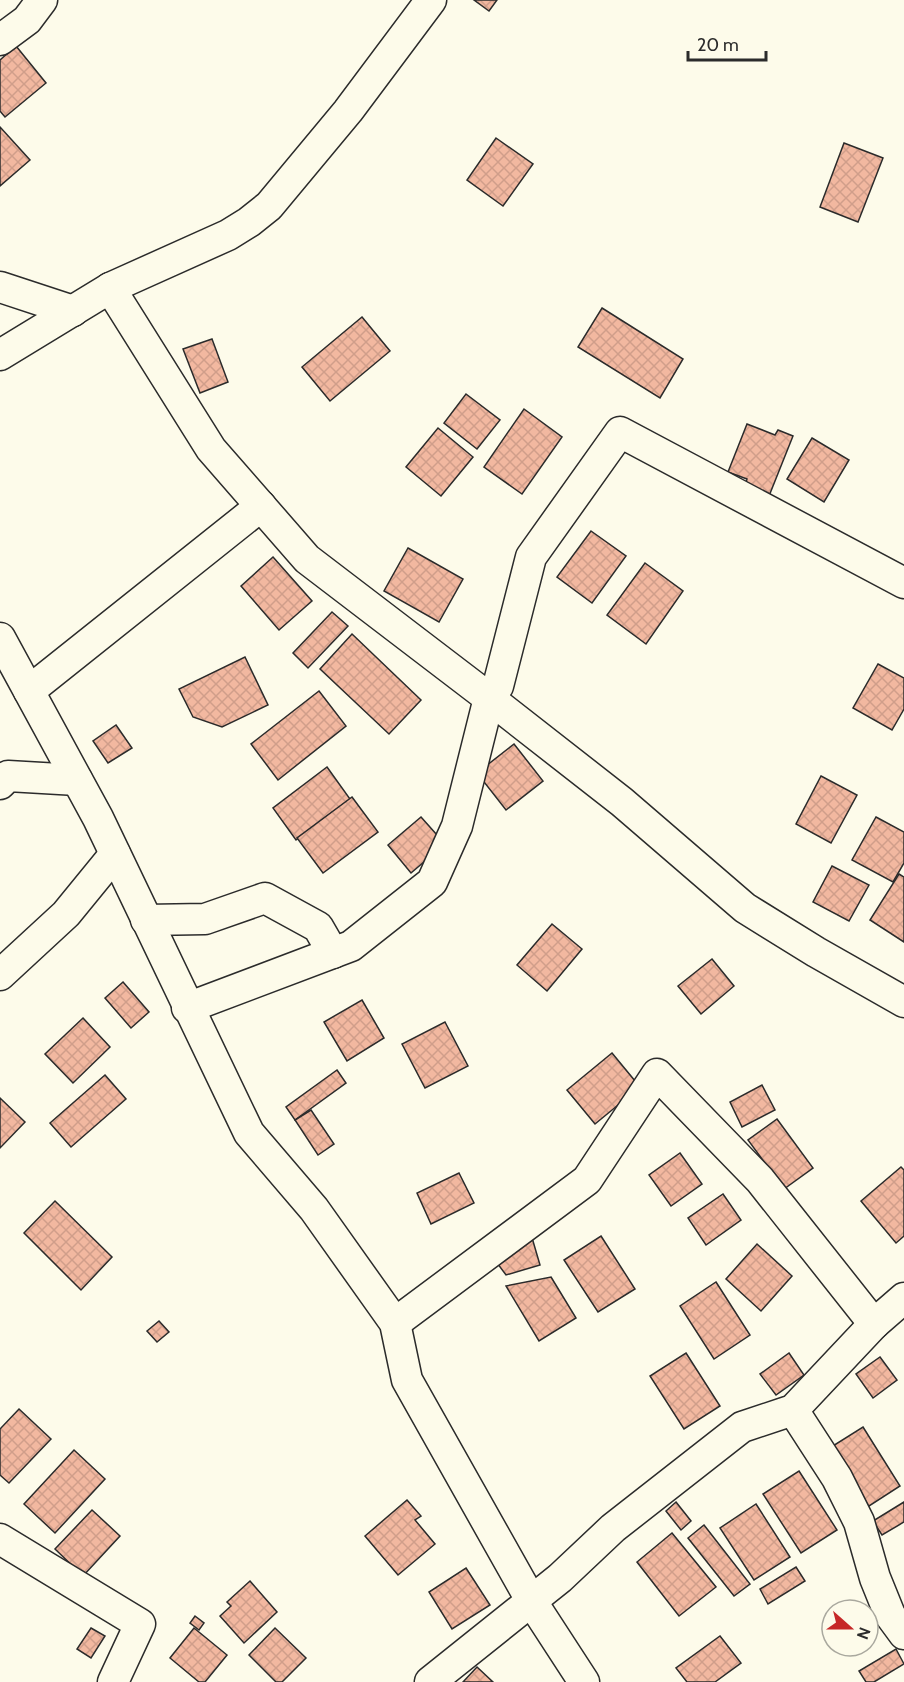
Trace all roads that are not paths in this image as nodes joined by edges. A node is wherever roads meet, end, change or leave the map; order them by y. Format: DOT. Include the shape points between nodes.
graph roads {
  1 [pos="42,0"];
  2 [pos="431,0"];
  3 [pos="0,40"];
  4 [pos="0,287"];
  5 [pos="110,288"];
  6 [pos="73,311"];
  7 [pos="0,355"];
  8 [pos="261,506"];
  9 [pos="904,583"];
  10 [pos="0,638"];
  11 [pos="29,691"];
  12 [pos="489,698"];
  13 [pos="77,780"];
  14 [pos="0,784"];
  15 [pos="115,854"];
  16 [pos="146,920"];
  17 [pos="333,953"];
  18 [pos="0,975"];
  19 [pos="904,1002"];
  20 [pos="187,1008"];
  21 [pos="904,1298"];
  22 [pos="395,1323"];
  23 [pos="874,1324"];
  24 [pos="792,1410"];
  25 [pos="1,1544"];
  26 [pos="532,1602"];
  27 [pos="904,1634"];
  28 [pos="114,1682"];
  29 [pos="430,1682"];
  30 [pos="584,1682"];
  1 -- 3 [label="street" via="27,20"];
  2 -- 5 [label="street" via="348,111 269,206 228,235"];
  4 -- 6 [label="street"];
  5 -- 6 [label="street"];
  5 -- 8 [label="street" via="211,448"];
  6 -- 7 [label="street"];
  8 -- 11 [label="street"];
  8 -- 12 [label="street" via="307,559"];
  9 -- 12 [label="street" via="620,432 531,557 498,686"];
  10 -- 11 [label="street"];
  11 -- 13 [label="street"];
  12 -- 17 [label="street" via="457,826 432,882 351,946"];
  12 -- 19 [label="street" via="622,802 746,908"];
  13 -- 14 [label="street" via="8,776"];
  13 -- 15 [label="street"];
  15 -- 16 [label="street"];
  15 -- 18 [label="street" via="66,914"];
  16 -- 17 [label="street" via="205,919 265,898 318,927"];
  16 -- 20 [label="street"];
  17 -- 20 [label="street"];
  20 -- 22 [label="street" via="249,1133 314,1209"];
  21 -- 23 [label="street"];
  22 -- 23 [label="street" via="587,1180 657,1074 760,1180"];
  22 -- 26 [label="street" via="407,1380"];
  23 -- 24 [label="street"];
  24 -- 26 [label="street" via="742,1426 613,1528"];
  24 -- 27 [label="street" via="837,1478 859,1522 890,1615"];
  25 -- 28 [label="street" via="140,1624"];
  26 -- 29 [label="street"];
  26 -- 30 [label="street"];
}
